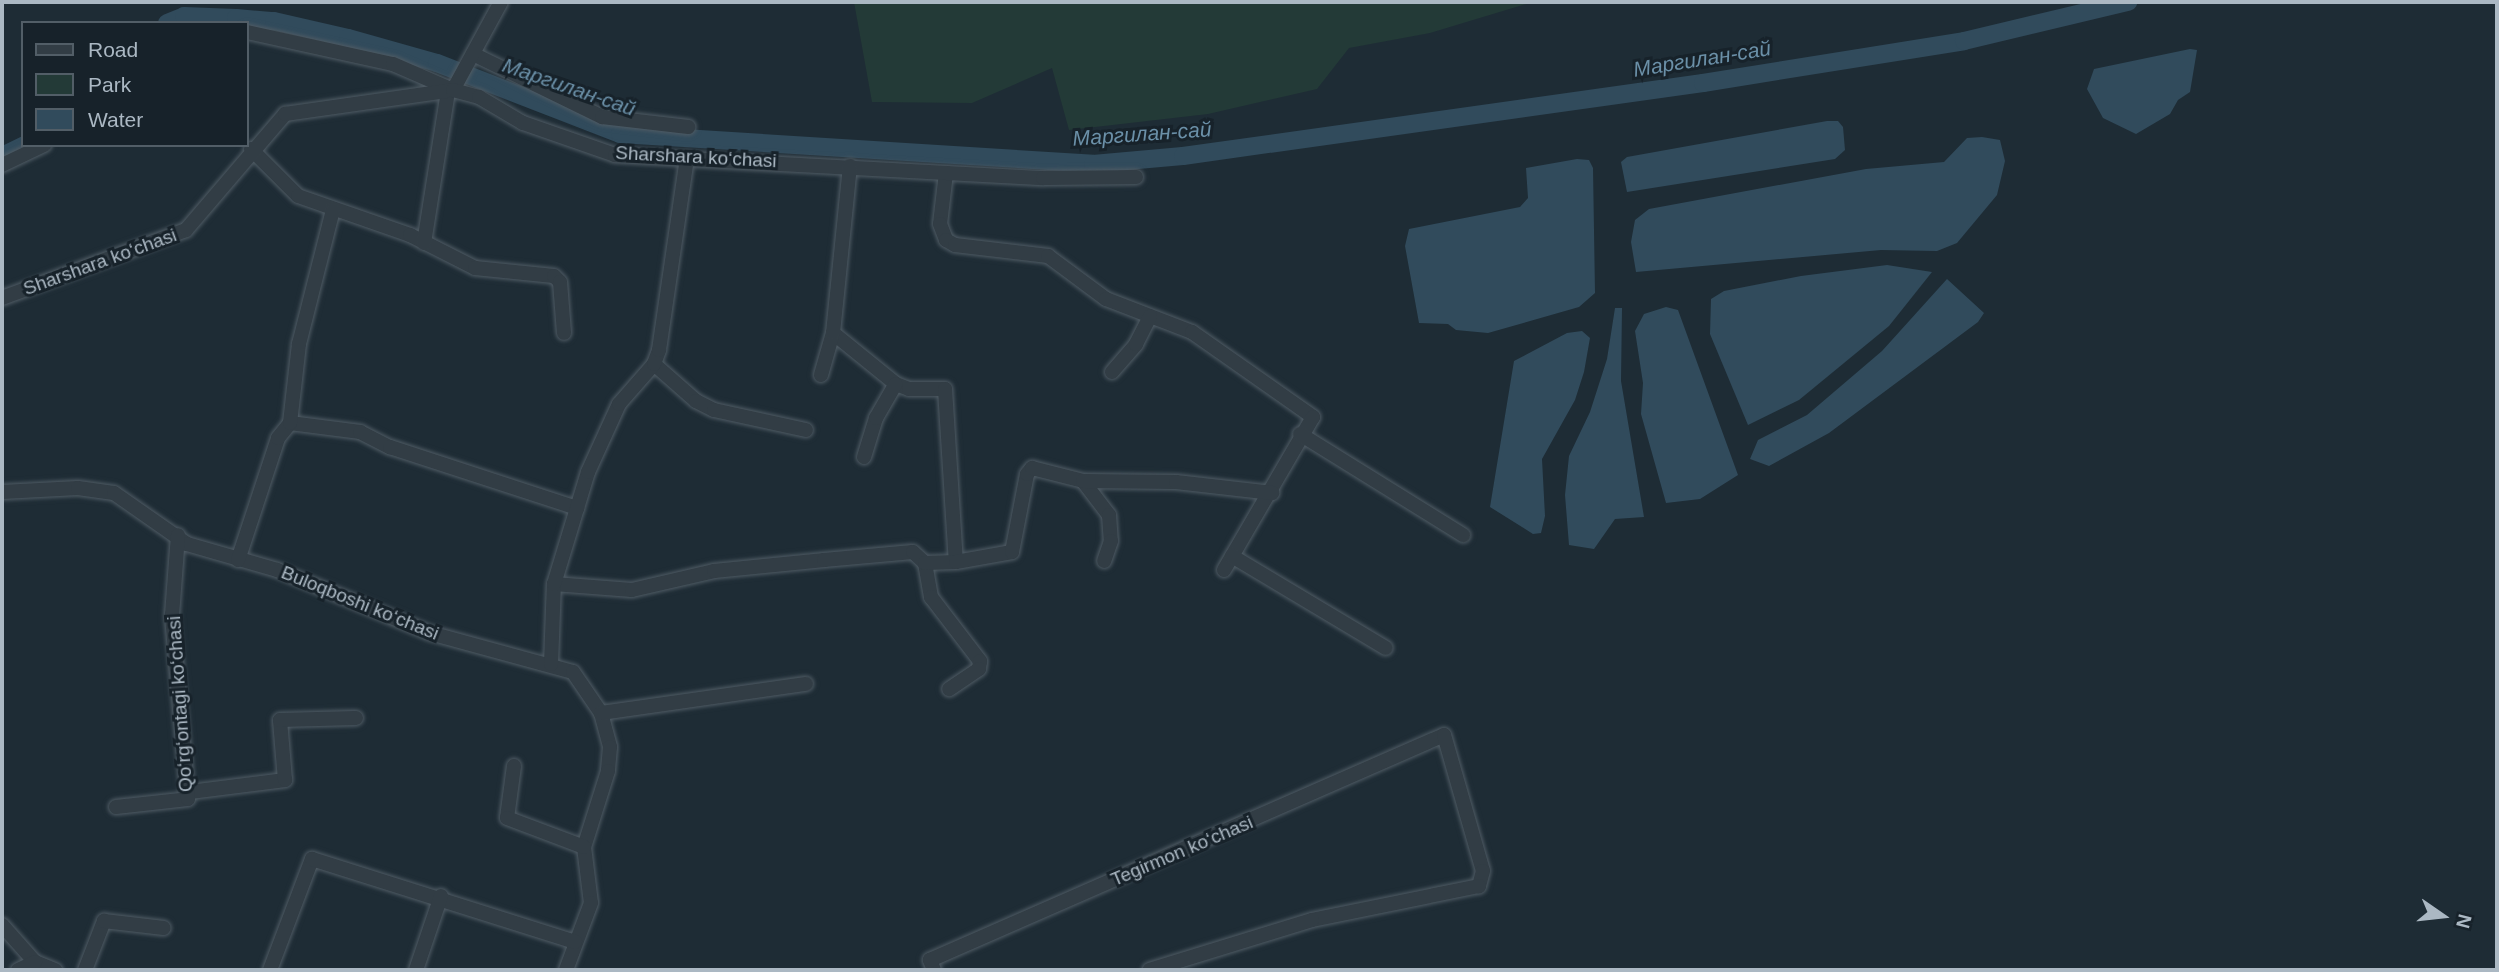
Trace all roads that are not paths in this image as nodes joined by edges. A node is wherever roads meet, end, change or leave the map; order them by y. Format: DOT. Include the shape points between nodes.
graph roads {
  1 [pos="501,2"];
  2 [pos="248,33"];
  3 [pos="473,54"];
  4 [pos="452,89"];
  5 [pos="688,127"];
  6 [pos="40,147"];
  7 [pos="251,149"];
  8 [pos="687,158"];
  9 [pos="2,165"];
  10 [pos="850,166"];
  11 [pos="946,173"];
  12 [pos="1136,177"];
  13 [pos="332,210"];
  14 [pos="424,243"];
  15 [pos="2,298"];
  16 [pos="1150,316"];
  17 [pos="564,333"];
  18 [pos="832,333"];
  19 [pos="654,364"];
  20 [pos="1112,372"];
  21 [pos="821,375"];
  22 [pos="896,384"];
  23 [pos="290,423"];
  24 [pos="806,430"];
  25 [pos="1300,434"];
  26 [pos="864,457"];
  27 [pos="1083,481"];
  28 [pos="2,492"];
  29 [pos="1272,493"];
  30 [pos="577,508"];
  31 [pos="178,535"];
  32 [pos="1462,536"];
  33 [pos="1232,555"];
  34 [pos="238,560"];
  35 [pos="1104,561"];
  36 [pos="956,562"];
  37 [pos="925,563"];
  38 [pos="1224,570"];
  39 [pos="554,584"];
  40 [pos="1387,648"];
  41 [pos="551,664"];
  42 [pos="806,684"];
  43 [pos="948,689"];
  44 [pos="601,713"];
  45 [pos="356,718"];
  46 [pos="514,766"];
  47 [pos="190,792"];
  48 [pos="116,807"];
  49 [pos="584,847"];
  50 [pos="441,896"];
  51 [pos="2,925"];
  52 [pos="164,928"];
  53 [pos="575,942"];
  54 [pos="35,962"];
  55 [pos="19,970"];
  56 [pos="55,970"];
  57 [pos="85,970"];
  58 [pos="270,970"];
  59 [pos="416,970"];
  60 [pos="566,970"];
  61 [pos="934,970"];
  62 [pos="1149,970"];
  1 -- 3 [label="street"];
  2 -- 4 [label="street" via="393,64"];
  3 -- 4 [label="street"];
  3 -- 5 [label="street" via="602,117"];
  4 -- 7 [label="street, Sharshara koʻchasi" via="285,114"];
  4 -- 8 [label="street, Sharshara koʻchasi" via="479,97 523,123 615,155"];
  4 -- 14 [label="street"];
  6 -- 9 [label="street"];
  7 -- 13 [label="street" via="298,196"];
  7 -- 15 [label="street, Sharshara koʻchasi" via="197,219 172,238 75,268"];
  8 -- 10 [label="street, Sharshara koʻchasi"];
  8 -- 19 [label="street"];
  10 -- 11 [label="street, Sharshara koʻchasi"];
  10 -- 18 [label="street"];
  11 -- 12 [label="street, Sharshara koʻchasi"];
  11 -- 16 [label="street" via="940,224 946,240 955,245 1048,256 1106,299"];
  13 -- 14 [label="street"];
  13 -- 23 [label="street" via="299,344"];
  14 -- 17 [label="street" via="475,268 554,276 560,282"];
  16 -- 20 [label="street" via="1136,344"];
  16 -- 25 [label="street" via="1192,332 1313,417"];
  18 -- 21 [label="street"];
  18 -- 22 [label="street"];
  19 -- 24 [label="street" via="713,410"];
  19 -- 30 [label="street" via="619,404"];
  22 -- 26 [label="street" via="876,418"];
  22 -- 36 [label="street" via="909,389 940,388 947,395"];
  23 -- 30 [label="street" via="360,432 390,447"];
  23 -- 34 [label="street" via="278,438"];
  25 -- 29 [label="street"];
  25 -- 32 [label="street"];
  27 -- 29 [label="street" via="1176,482"];
  27 -- 35 [label="street" via="1109,515 1111,541"];
  27 -- 36 [label="street" via="1032,468 1012,552"];
  28 -- 31 [label="street, Buloqboshi koʻchasi" via="78,488 114,493"];
  29 -- 33 [label="street"];
  30 -- 39 [label="street"];
  31 -- 34 [label="street, Buloqboshi koʻchasi" via="187,544"];
  31 -- 47 [label="street, Qoʻrgʻontagi koʻchasi" via="172,615"];
  33 -- 38 [label="street"];
  33 -- 40 [label="street"];
  34 -- 41 [label="street, Buloqboshi koʻchasi" via="277,570 429,633"];
  36 -- 37 [label="street"];
  37 -- 39 [label="street" via="913,552 714,571 632,590"];
  37 -- 43 [label="street" via="931,597 981,661 979,669"];
  39 -- 41 [label="street" via="549,610"];
  41 -- 44 [label="street, Buloqboshi koʻchasi" via="573,672"];
  42 -- 44 [label="street"];
  44 -- 49 [label="street, Buloqboshi koʻchasi" via="610,747 608,771"];
  45 -- 47 [label="street" via="280,720 285,780"];
  46 -- 49 [label="street" via="507,818"];
  47 -- 48 [label="street, Qoʻrgʻontagi koʻchasi" via="185,803"];
  49 -- 53 [label="street, Buloqboshi koʻchasi" via="591,903"];
  50 -- 53 [label="street"];
  50 -- 58 [label="street" via="312,859"];
  50 -- 59 [label="street"];
  51 -- 54 [label="street"];
  52 -- 57 [label="street" via="104,921"];
  53 -- 60 [label="street"];
  54 -- 55 [label="street"];
  54 -- 56 [label="street"];
  61 -- 62 [label="street, Tegirmon koʻchasi" via="930,960 1444,735 1483,871 1479,886 1312,920"];
}
